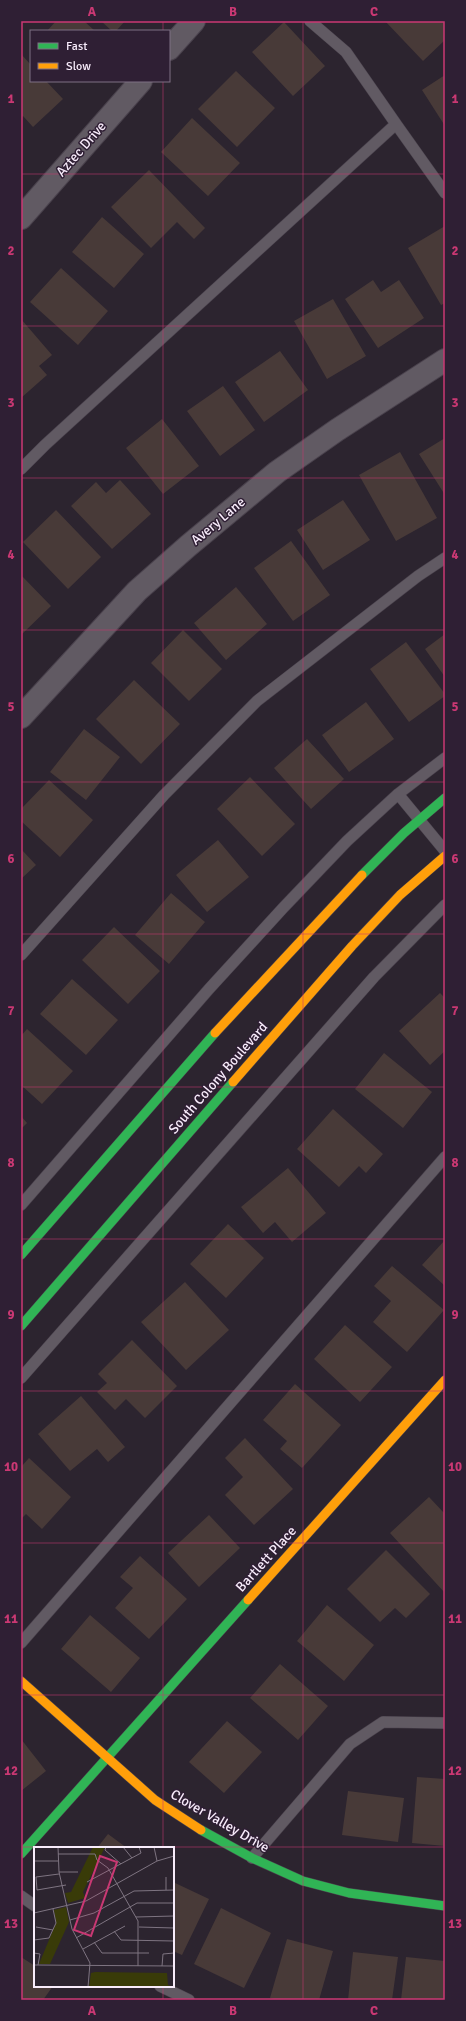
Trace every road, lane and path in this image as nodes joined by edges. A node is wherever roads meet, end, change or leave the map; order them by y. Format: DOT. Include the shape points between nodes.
graph roads {
  1 [pos="194,21"];
  2 [pos="310,21"];
  3 [pos="170,49"];
  4 [pos="140,82"];
  5 [pos="396,124"];
  6 [pos="445,193"];
  7 [pos="21,218"];
  8 [pos="445,360"];
  9 [pos="21,470"];
  10 [pos="445,558"];
  11 [pos="21,717"];
  12 [pos="445,758"];
  13 [pos="398,794"];
  14 [pos="445,798"];
  15 [pos="419,820"];
  16 [pos="445,851"];
  17 [pos="445,856"];
  18 [pos="445,905"];
  19 [pos="21,956"];
  20 [pos="445,1158"];
  21 [pos="21,1205"];
  22 [pos="21,1255"];
  23 [pos="21,1326"];
  24 [pos="21,1378"];
  25 [pos="445,1380"];
  26 [pos="21,1643"];
  27 [pos="21,1681"];
  28 [pos="445,1723"];
  29 [pos="107,1757"];
  30 [pos="21,1854"];
  31 [pos="252,1858"];
  32 [pos="21,1896"];
  33 [pos="34,1905"];
  34 [pos="445,1906"];
  35 [pos="162,1987"];
  36 [pos="189,2000"];
  1 -- 3 [label="street"];
  2 -- 5 [label="lane" via="346,52"];
  4 -- 7 [label="street, Aztec Drive"];
  5 -- 6 [label="lane"];
  5 -- 9 [label="lane" via="45,445"];
  8 -- 11 [label="street, Avery Lane" via="283,468 188,546 137,591"];
  10 -- 19 [label="lane" via="418,576 257,701 164,795"];
  12 -- 13 [label="lane"];
  13 -- 15 [label="lane"];
  13 -- 21 [label="lane" via="346,841 283,908"];
  14 -- 15 [label="main road"];
  15 -- 16 [label="lane"];
  15 -- 22 [label="main road" via="361,876 248,996"];
  17 -- 23 [label="main road, South Colony Boulevard" via="400,895 352,946"];
  18 -- 24 [label="lane" via="374,977"];
  20 -- 26 [label="lane"];
  25 -- 29 [label="main road, Bartlett Place"];
  27 -- 29 [label="main road, Clover Valley Drive"];
  28 -- 31 [label="lane" via="383,1722 350,1744"];
  29 -- 30 [label="main road, Bartlett Place"];
  29 -- 31 [label="main road, Clover Valley Drive" via="155,1800"];
  31 -- 34 [label="main road, Clover Valley Drive" via="303,1880 349,1893"];
  32 -- 33 [label="lane"];
  35 -- 36 [label="lane"];
}
